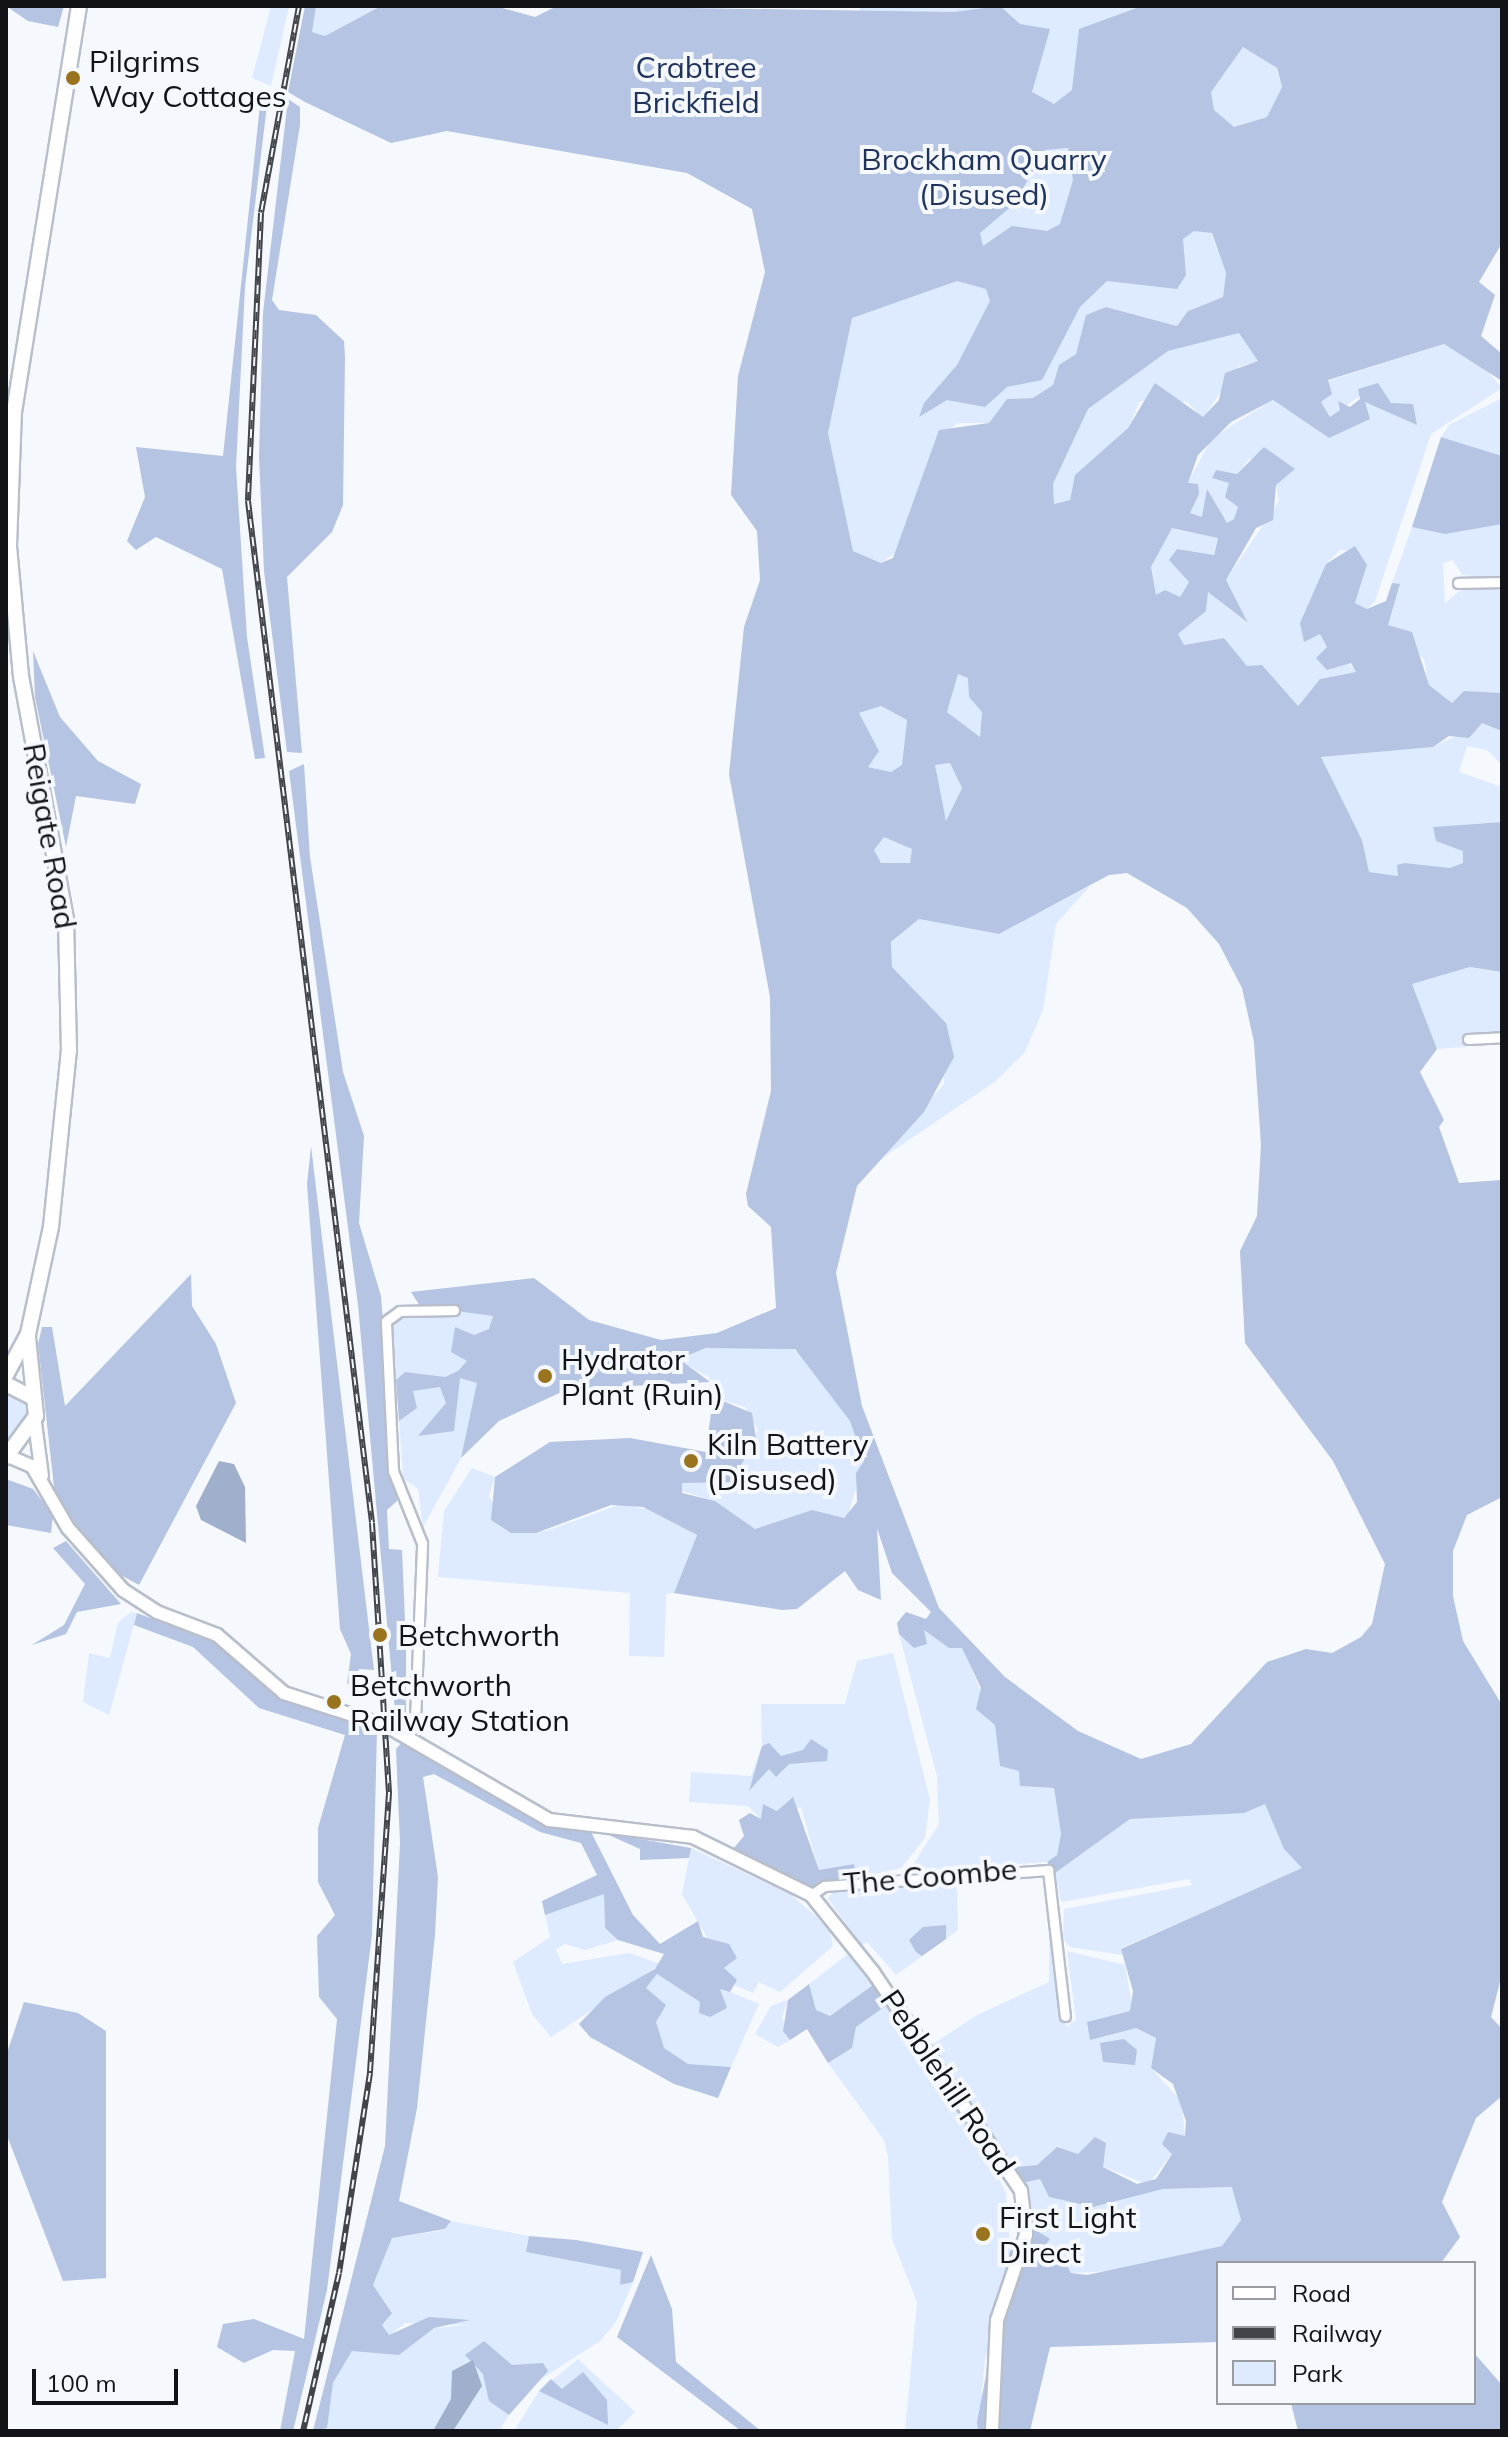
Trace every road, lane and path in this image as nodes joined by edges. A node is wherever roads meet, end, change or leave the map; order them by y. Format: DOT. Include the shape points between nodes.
graph roads {
  1 [pos="79,6"];
  2 [pos="1502,582"];
  3 [pos="1458,583"];
  4 [pos="1502,1037"];
  5 [pos="1468,1039"];
  6 [pos="454,1310"];
  7 [pos="28,1334"];
  8 [pos="6,1375"];
  9 [pos="6,1384"];
  10 [pos="33,1398"];
  11 [pos="35,1423"];
  12 [pos="7,1456"];
  13 [pos="43,1482"];
  14 [pos="408,1738"];
  15 [pos="811,1895"];
  16 [pos="1065,2016"];
  17 [pos="992,2431"];
  1 -- 7 [label="main road, Reigate Road" via="14,412 9,546 21,676 69,949 62,1152"];
  2 -- 3 [label="street"];
  4 -- 5 [label="street"];
  6 -- 14 [label="street" via="400,1311 386,1321 393,1471 422,1543 415,1721"];
  7 -- 8 [label="main road, Reigate Road"];
  7 -- 10 [label="main road, Reigate Road"];
  9 -- 10 [label="main road"];
  10 -- 11 [label="main road, Reigate Road"];
  11 -- 12 [label="main road"];
  11 -- 13 [label="main road"];
  12 -- 13 [label="main road" via="32,1466"];
  13 -- 14 [label="main road" via="68,1528 123,1590 217,1635 284,1693"];
  14 -- 15 [label="main road" via="549,1820 693,1837"];
  15 -- 16 [label="street, The Coombe" via="824,1886 1048,1870"];
  15 -- 17 [label="main road, Pebblehill Road" via="873,1972 1021,2191 1026,2235 997,2320"];
}
